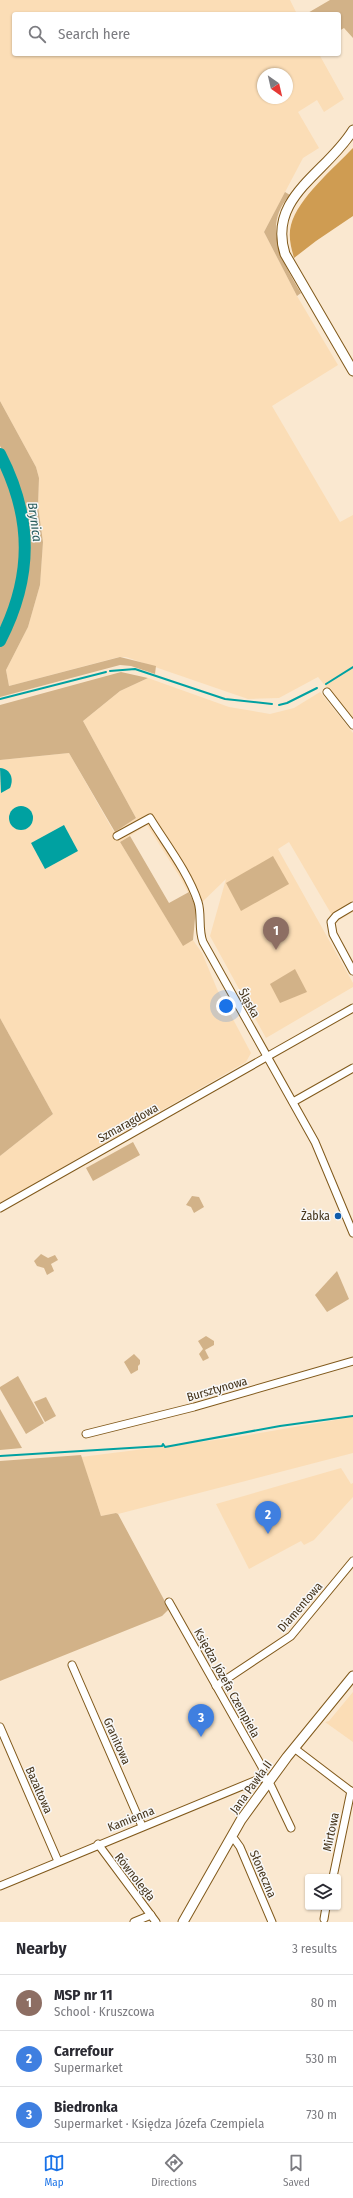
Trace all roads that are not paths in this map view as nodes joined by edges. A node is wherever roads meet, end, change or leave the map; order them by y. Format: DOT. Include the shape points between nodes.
graph roads {
  1 [pos="353,130"];
  2 [pos="352,369"];
  3 [pos="327,692"];
  4 [pos="353,725"];
  5 [pos="117,836"];
  6 [pos="353,906"];
  7 [pos="353,971"];
  8 [pos="353,1008"];
  9 [pos="267,1057"];
  10 [pos="352,1071"];
  11 [pos="293,1102"];
  12 [pos="0,1208"];
  13 [pos="353,1233"];
  14 [pos="353,1361"];
  15 [pos="86,1434"];
  16 [pos="353,1561"];
  17 [pos="169,1602"];
  18 [pos="72,1665"];
  19 [pos="353,1676"];
  20 [pos="216,1686"];
  21 [pos="0,1727"];
  22 [pos="294,1748"];
  23 [pos="266,1779"];
  24 [pos="352,1792"];
  25 [pos="142,1826"];
  26 [pos="291,1828"];
  27 [pos="231,1837"];
  28 [pos="98,1844"];
  29 [pos="58,1861"];
  30 [pos="334,1874"];
  31 [pos="0,1886"];
  32 [pos="326,1910"];
  33 [pos="151,1915"];
  34 [pos="324,1919"];
  35 [pos="268,1920"];
  36 [pos="134,1922"];
  37 [pos="156,1922"];
  38 [pos="183,1922"];
  1 -- 2 [label="street" via="290,202 282,219 280,236 291,266"];
  3 -- 4 [label="street"];
  5 -- 9 [label="street, Śląska" via="150,818 183,871 198,903 200,934 206,950"];
  6 -- 7 [label="street" via="331,922 333,934"];
  8 -- 9 [label="street, Szmaragdowa"];
  9 -- 11 [label="street, Śląska"];
  9 -- 12 [label="street, Szmaragdowa"];
  10 -- 11 [label="street"];
  11 -- 13 [label="street, Śląska" via="314,1142"];
  14 -- 15 [label="street, Bursztynowa" via="194,1408"];
  16 -- 20 [label="street, Diamentowa" via="291,1636"];
  17 -- 20 [label="street, Księdza Józefa Czempiela"];
  18 -- 25 [label="street, Granitowa"];
  19 -- 22 [label="street, Jana Pawła II"];
  20 -- 23 [label="street, Księdza Józefa Czempiela" via="262,1767"];
  21 -- 29 [label="street, Bazaltowa"];
  22 -- 23 [label="street, Jana Pawła II"];
  22 -- 24 [label="street"];
  23 -- 25 [label="street, Kamienna"];
  23 -- 26 [label="street, Księdza Józefa Czempiela"];
  23 -- 27 [label="street, Jana Pawła II"];
  24 -- 30 [label="street, Mirtowa"];
  25 -- 28 [label="street, Kamienna"];
  27 -- 35 [label="street, Słoneczna" via="240,1847"];
  27 -- 38 [label="street, Jana Pawła II"];
  28 -- 29 [label="street, Kamienna"];
  28 -- 33 [label="street, Równoległa"];
  29 -- 31 [label="street, Kamienna"];
  32 -- 34 [label="street"];
  33 -- 36 [label="street"];
  33 -- 37 [label="street, Równoległa"];
}
